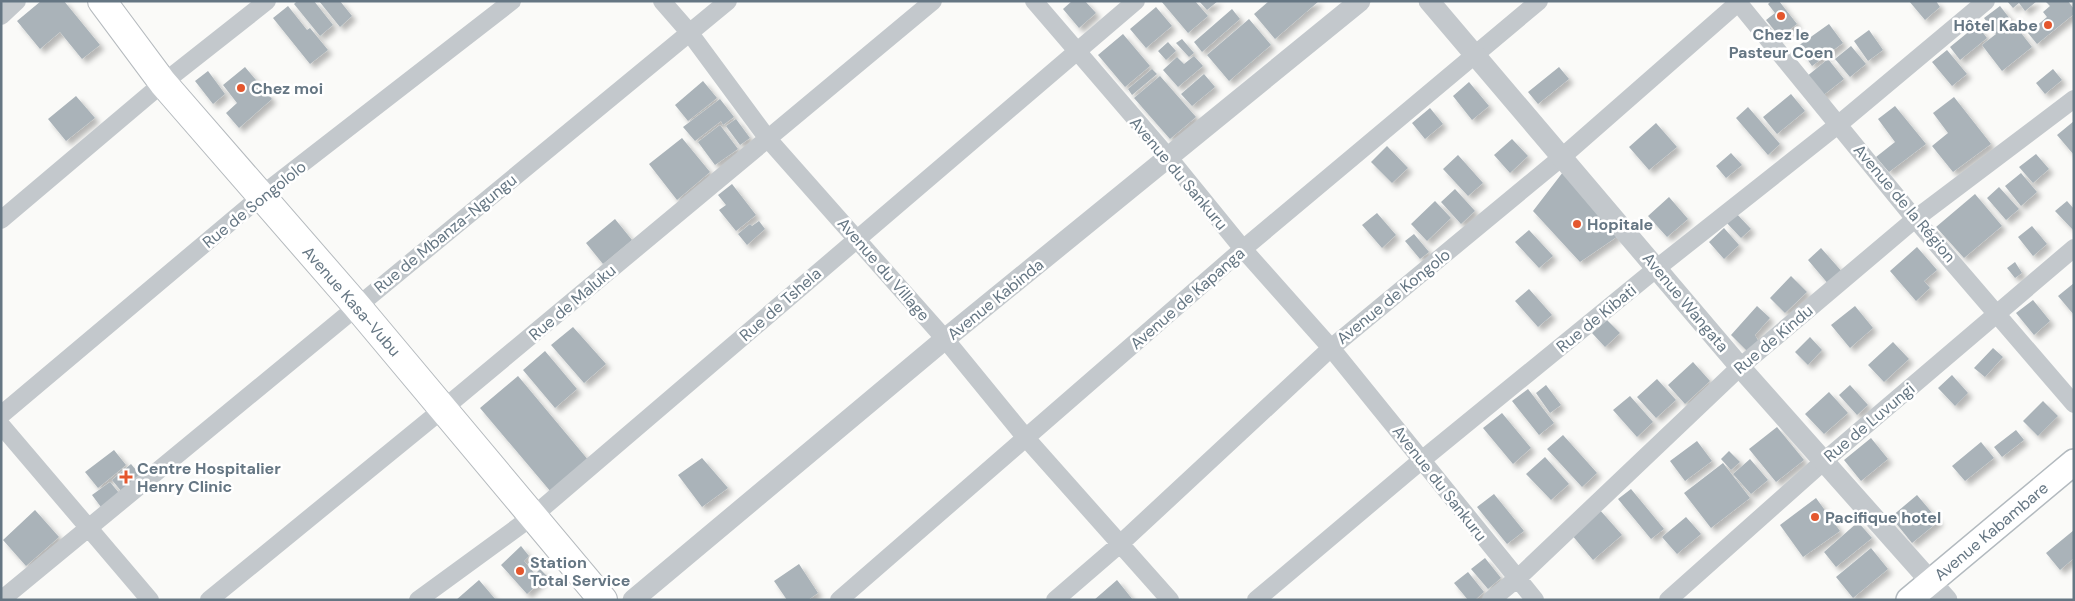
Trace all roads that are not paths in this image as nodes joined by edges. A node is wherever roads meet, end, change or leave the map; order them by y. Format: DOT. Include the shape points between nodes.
graph roads {
  1 [pos="17,1"];
  2 [pos="102,1"];
  3 [pos="266,1"];
  4 [pos="512,1"];
  5 [pos="662,1"];
  6 [pos="728,1"];
  7 [pos="934,1"];
  8 [pos="1034,1"];
  9 [pos="1136,1"];
  10 [pos="1360,1"];
  11 [pos="1429,1"];
  12 [pos="1539,1"];
  13 [pos="1986,1"];
  14 [pos="1738,2"];
  15 [pos="1,16"];
  16 [pos="689,32"];
  17 [pos="1076,52"];
  18 [pos="1475,56"];
  19 [pos="163,83"];
  20 [pos="2074,99"];
  21 [pos="1839,124"];
  22 [pos="768,139"];
  23 [pos="1562,157"];
  24 [pos="1169,158"];
  25 [pos="261,197"];
  26 [pos="1915,219"];
  27 [pos="1,220"];
  28 [pos="857,238"];
  29 [pos="2074,248"];
  30 [pos="1243,249"];
  31 [pos="1657,268"];
  32 [pos="356,305"];
  33 [pos="1998,313"];
  34 [pos="945,339"];
  35 [pos="1331,348"];
  36 [pos="1740,367"];
  37 [pos="2074,404"];
  38 [pos="443,409"];
  39 [pos="1,415"];
  40 [pos="1,425"];
  41 [pos="1026,438"];
  42 [pos="1423,460"];
  43 [pos="1824,461"];
  44 [pos="2074,462"];
  45 [pos="533,516"];
  46 [pos="88,527"];
  47 [pos="1120,544"];
  48 [pos="1517,579"];
  49 [pos="1931,581"];
  50 [pos="1,600"];
  51 [pos="150,600"];
  52 [pos="209,600"];
  53 [pos="418,600"];
  54 [pos="603,600"];
  55 [pos="632,600"];
  56 [pos="839,600"];
  57 [pos="1055,600"];
  58 [pos="1170,600"];
  59 [pos="1256,600"];
  60 [pos="1491,600"];
  61 [pos="1535,600"];
  62 [pos="1668,600"];
  63 [pos="1909,600"];
  64 [pos="1947,600"];
  1 -- 15 [label="street"];
  2 -- 19 [label="main road, Avenue Kasa-Vubu"];
  3 -- 19 [label="street"];
  4 -- 25 [label="street, Rue de Songololo"];
  5 -- 16 [label="street, Avenue du Village"];
  6 -- 16 [label="street, Rue de Mbanza-Ngungu"];
  7 -- 22 [label="street, Rue de Maluku"];
  8 -- 17 [label="street, Avenue du Sankuru"];
  9 -- 17 [label="street, Rue de Tshela"];
  10 -- 24 [label="street, Avenue Kabinda"];
  11 -- 18 [label="street, Avenue Wangata"];
  12 -- 18 [label="street, Avenue de Kapanga"];
  13 -- 21 [label="street, Rue de Kibati"];
  14 -- 21 [label="street, Avenue de la Région"];
  14 -- 23 [label="street, Avenue de Kongolo"];
  16 -- 22 [label="street, Avenue du Village"];
  16 -- 32 [label="street, Rue de Mbanza-Ngungu"];
  17 -- 24 [label="street, Avenue du Sankuru"];
  17 -- 28 [label="street, Rue de Tshela"];
  18 -- 23 [label="street, Avenue Wangata"];
  18 -- 30 [label="street, Avenue de Kapanga"];
  19 -- 25 [label="main road, Avenue Kasa-Vubu"];
  19 -- 27 [label="street"];
  20 -- 26 [label="street, Rue de Kindu"];
  21 -- 26 [label="street, Avenue de la Région"];
  21 -- 31 [label="street, Rue de Kibati"];
  22 -- 28 [label="street, Avenue du Village"];
  22 -- 38 [label="street, Rue de Maluku"];
  23 -- 31 [label="street, Avenue Wangata"];
  23 -- 35 [label="street, Avenue de Kongolo"];
  24 -- 30 [label="street, Avenue du Sankuru"];
  24 -- 34 [label="street, Avenue Kabinda"];
  25 -- 32 [label="main road, Avenue Kasa-Vubu"];
  25 -- 39 [label="street, Rue de Songololo"];
  26 -- 33 [label="street, Avenue de la Région"];
  26 -- 36 [label="street, Rue de Kindu"];
  28 -- 34 [label="street, Avenue du Village"];
  28 -- 45 [label="street, Rue de Tshela"];
  29 -- 33 [label="street, Rue de Luvungi"];
  30 -- 35 [label="street, Avenue du Sankuru"];
  30 -- 41 [label="street, Avenue de Kapanga"];
  31 -- 36 [label="street, Avenue Wangata"];
  31 -- 42 [label="street, Rue de Kibati"];
  32 -- 38 [label="main road, Avenue Kasa-Vubu"];
  32 -- 46 [label="street, Rue de Mbanza-Ngungu"];
  33 -- 37 [label="street, Avenue de la Région"];
  33 -- 43 [label="street, Rue de Luvungi"];
  34 -- 41 [label="street, Avenue du Village"];
  34 -- 55 [label="street, Avenue Kabinda"];
  35 -- 42 [label="street, Avenue du Sankuru"];
  35 -- 47 [label="street, Avenue de Kongolo"];
  36 -- 43 [label="street, Avenue Wangata"];
  36 -- 48 [label="street, Rue de Kindu"];
  38 -- 45 [label="main road, Avenue Kasa-Vubu"];
  38 -- 52 [label="street, Rue de Maluku"];
  40 -- 46 [label="street"];
  41 -- 47 [label="street, Avenue du Village"];
  41 -- 56 [label="street, Avenue de Kapanga"];
  42 -- 48 [label="street, Avenue du Sankuru"];
  42 -- 59 [label="street, Rue de Kibati"];
  43 -- 49 [label="street, Avenue Wangata"];
  43 -- 62 [label="street, Rue de Luvungi"];
  44 -- 49 [label="main road, Avenue Kabambare"];
  45 -- 53 [label="street, Rue de Tshela"];
  45 -- 54 [label="main road, Avenue Kasa-Vubu"];
  46 -- 50 [label="street, Rue de Mbanza-Ngungu"];
  46 -- 51 [label="street"];
  47 -- 57 [label="street, Avenue de Kongolo"];
  47 -- 58 [label="street, Avenue du Village"];
  48 -- 60 [label="street, Rue de Kindu"];
  48 -- 61 [label="street, Avenue du Sankuru"];
  49 -- 63 [label="main road, Avenue Kabambare"];
  49 -- 64 [label="street, Avenue Wangata"];
}
